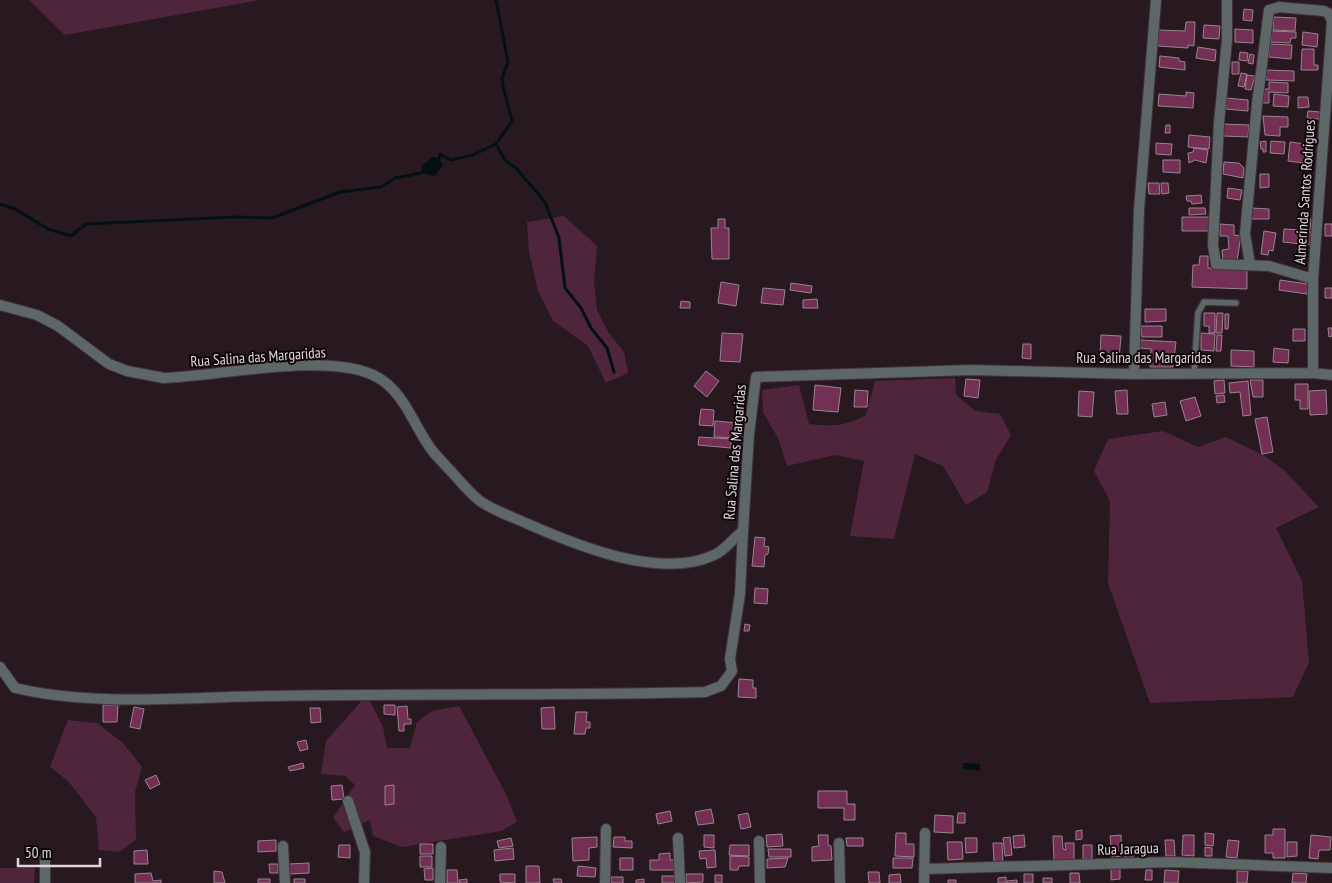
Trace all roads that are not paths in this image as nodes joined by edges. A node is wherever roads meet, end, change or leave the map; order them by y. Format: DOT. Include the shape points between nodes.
graph roads {
  1 [pos="1156,0"];
  2 [pos="1227,0"];
  3 [pos="1250,264"];
  4 [pos="1314,279"];
  5 [pos="1236,303"];
  6 [pos="0,305"];
  7 [pos="1313,373"];
  8 [pos="1134,374"];
  9 [pos="1194,374"];
  10 [pos="1332,375"];
  11 [pos="743,531"];
  12 [pos="0,667"];
  13 [pos="348,801"];
  14 [pos="606,830"];
  15 [pos="925,833"];
  16 [pos="678,838"];
  17 [pos="759,841"];
  18 [pos="839,843"];
  19 [pos="283,846"];
  20 [pos="441,847"];
  21 [pos="45,857"];
  22 [pos="1332,868"];
  23 [pos="924,869"];
  24 [pos="45,883"];
  25 [pos="285,883"];
  26 [pos="364,883"];
  27 [pos="440,883"];
  28 [pos="605,883"];
  29 [pos="680,883"];
  30 [pos="760,883"];
  31 [pos="840,883"];
  32 [pos="924,883"];
  1 -- 8 [label="street" via="1139,210"];
  2 -- 3 [label="street" via="1213,245 1216,264"];
  3 -- 4 [label="street" via="1286,269"];
  3 -- 4 [label="street, Almerinda Santos Rodrigues" via="1245,234 1269,10 1279,7 1324,10 1332,21"];
  4 -- 7 [label="street, Almerinda Santos Rodrigues"];
  5 -- 9 [label="lane" via="1204,302 1198,313"];
  6 -- 11 [label="street, Rua Salina das Margaridas" via="37,315 58,326 109,364 142,374 186,377 326,365 356,368 378,377 389,385 408,410 429,447 480,501 545,532 598,552 664,563 694,560 714,556"];
  7 -- 9 [label="street, Rua Salina das Margaridas"];
  7 -- 10 [label="street, Rua Salina das Margaridas"];
  8 -- 9 [label="street, Rua Salina das Margaridas"];
  8 -- 11 [label="street, Rua Salina das Margaridas" via="972,370 756,377"];
  11 -- 12 [label="street" via="740,594 730,660 732,671 721,686 705,692 72,697 15,688"];
  13 -- 26 [label="street" via="365,852"];
  14 -- 28 [label="street"];
  15 -- 23 [label="street"];
  16 -- 29 [label="street"];
  17 -- 30 [label="street"];
  18 -- 31 [label="street"];
  19 -- 25 [label="street"];
  20 -- 27 [label="street"];
  21 -- 24 [label="street"];
  22 -- 23 [label="street, Rua Jaragua" via="1172,862"];
  23 -- 32 [label="street"];
}
